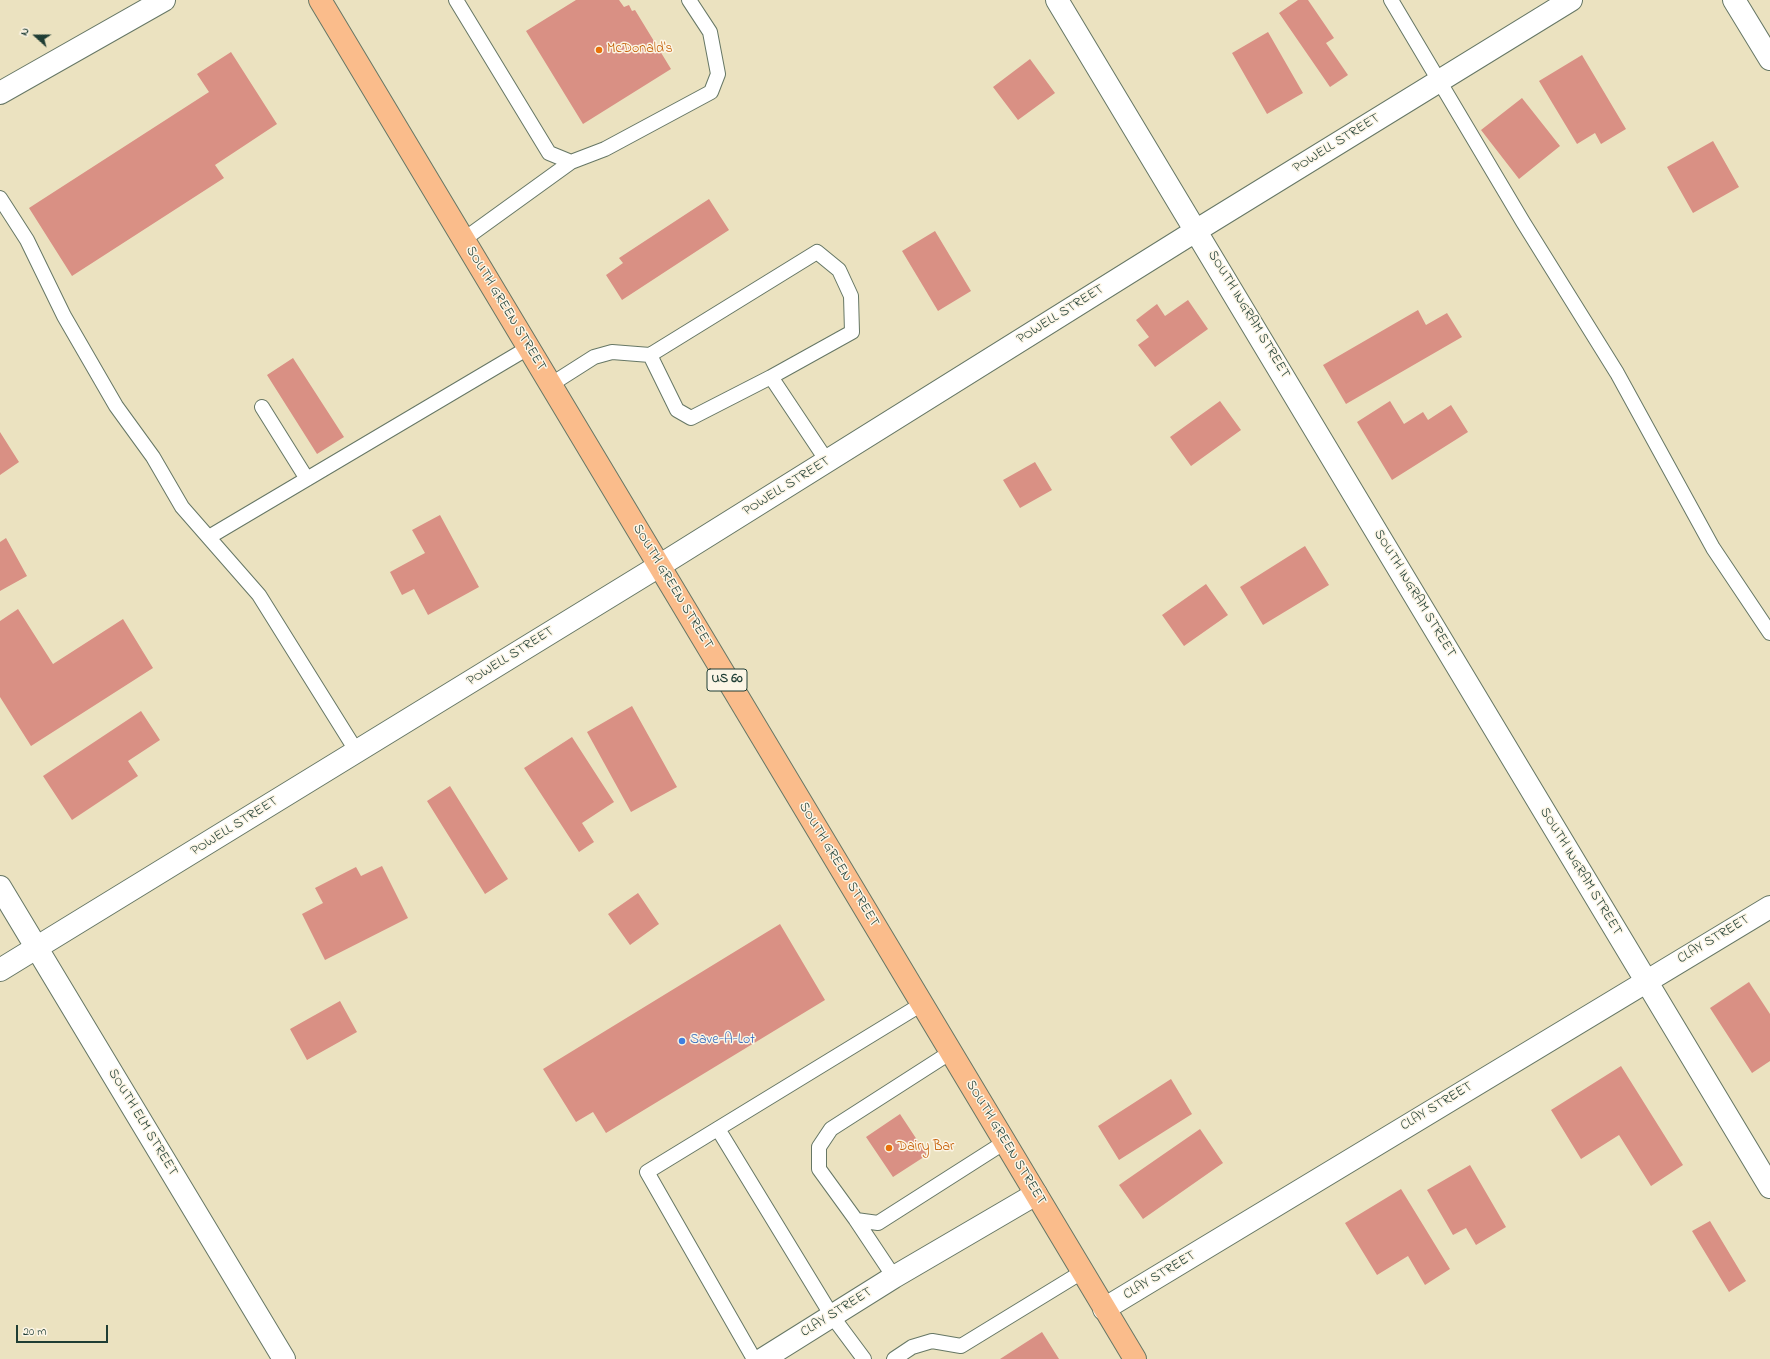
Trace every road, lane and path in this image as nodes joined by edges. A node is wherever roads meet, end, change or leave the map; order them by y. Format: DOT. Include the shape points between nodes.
graph roads {
  1 [pos="164,0"];
  2 [pos="320,0"];
  3 [pos="456,0"];
  4 [pos="689,0"];
  5 [pos="1057,0"];
  6 [pos="1391,0"];
  7 [pos="1571,0"];
  8 [pos="1734,0"];
  9 [pos="1770,59"];
  10 [pos="1440,80"];
  11 [pos="0,93"];
  12 [pos="571,162"];
  13 [pos="0,198"];
  14 [pos="1197,230"];
  15 [pos="464,240"];
  16 [pos="528,348"];
  17 [pos="650,355"];
  18 [pos="771,377"];
  19 [pos="550,385"];
  20 [pos="262,407"];
  21 [pos="827,461"];
  22 [pos="307,479"];
  23 [pos="209,537"];
  24 [pos="659,566"];
  25 [pos="1770,633"];
  26 [pos="357,752"];
  27 [pos="0,887"];
  28 [pos="1770,907"];
  29 [pos="37,948"];
  30 [pos="0,970"];
  31 [pos="1645,981"];
  32 [pos="922,1004"];
  33 [pos="951,1052"];
  34 [pos="718,1128"];
  35 [pos="1005,1142"];
  36 [pos="1770,1187"];
  37 [pos="1036,1194"];
  38 [pos="856,1220"];
  39 [pos="1082,1272"];
  40 [pos="894,1277"];
  41 [pos="1104,1309"];
  42 [pos="832,1316"];
  43 [pos="284,1359"];
  44 [pos="754,1359"];
  45 [pos="763,1359"];
  46 [pos="864,1359"];
  47 [pos="894,1359"];
  48 [pos="1135,1359"];
  1 -- 11 [label="street"];
  2 -- 15 [label="main road, SOUTH GREEN STREET / US 60"];
  3 -- 12 [label="lane" via="549,153"];
  4 -- 12 [label="lane" via="710,32 718,74 711,92 606,149"];
  5 -- 14 [label="street, SOUTH INGRAM STREET"];
  6 -- 10 [label="lane"];
  7 -- 10 [label="street, POWELL STREET"];
  8 -- 9 [label="street"];
  10 -- 14 [label="street, POWELL STREET"];
  10 -- 25 [label="lane" via="1617,373 1713,548"];
  12 -- 15 [label="lane"];
  13 -- 23 [label="lane" via="27,240 64,316 116,406 153,457 182,507"];
  14 -- 21 [label="street, POWELL STREET"];
  14 -- 31 [label="street, SOUTH INGRAM STREET"];
  15 -- 16 [label="main road, SOUTH GREEN STREET / US 60"];
  16 -- 19 [label="main road, SOUTH GREEN STREET / US 60"];
  16 -- 22 [label="lane"];
  17 -- 18 [label="lane" via="677,410 691,418"];
  17 -- 18 [label="lane" via="817,252 839,270 851,296 852,332"];
  17 -- 19 [label="lane" via="612,352 594,357"];
  18 -- 21 [label="lane"];
  19 -- 24 [label="main road, SOUTH GREEN STREET / US 60"];
  20 -- 22 [label="lane"];
  21 -- 24 [label="street, POWELL STREET"];
  22 -- 23 [label="lane"];
  23 -- 26 [label="lane" via="260,595"];
  24 -- 26 [label="street, POWELL STREET"];
  24 -- 32 [label="main road, SOUTH GREEN STREET / US 60"];
  26 -- 29 [label="street, POWELL STREET"];
  27 -- 29 [label="street, SOUTH ELM STREET"];
  28 -- 31 [label="street, CLAY STREET"];
  29 -- 30 [label="street, POWELL STREET"];
  29 -- 43 [label="street, SOUTH ELM STREET"];
  31 -- 36 [label="street, SOUTH INGRAM STREET"];
  31 -- 41 [label="street, CLAY STREET"];
  32 -- 33 [label="main road, SOUTH GREEN STREET / US 60"];
  32 -- 34 [label="lane"];
  33 -- 35 [label="main road, SOUTH GREEN STREET / US 60"];
  33 -- 38 [label="lane" via="831,1129 819,1147 819,1169"];
  34 -- 42 [label="lane"];
  34 -- 44 [label="lane" via="647,1172"];
  35 -- 37 [label="main road, SOUTH GREEN STREET / US 60"];
  35 -- 38 [label="lane" via="878,1224"];
  37 -- 39 [label="main road, SOUTH GREEN STREET / US 60"];
  37 -- 40 [label="street, CLAY STREET"];
  38 -- 40 [label="lane"];
  39 -- 41 [label="main road, SOUTH GREEN STREET / US 60"];
  39 -- 47 [label="lane" via="961,1346 932,1341 912,1346"];
  40 -- 42 [label="street, CLAY STREET"];
  41 -- 48 [label="main road, SOUTH GREEN STREET / US 60"];
  42 -- 45 [label="street, CLAY STREET"];
  42 -- 46 [label="lane"];
}
